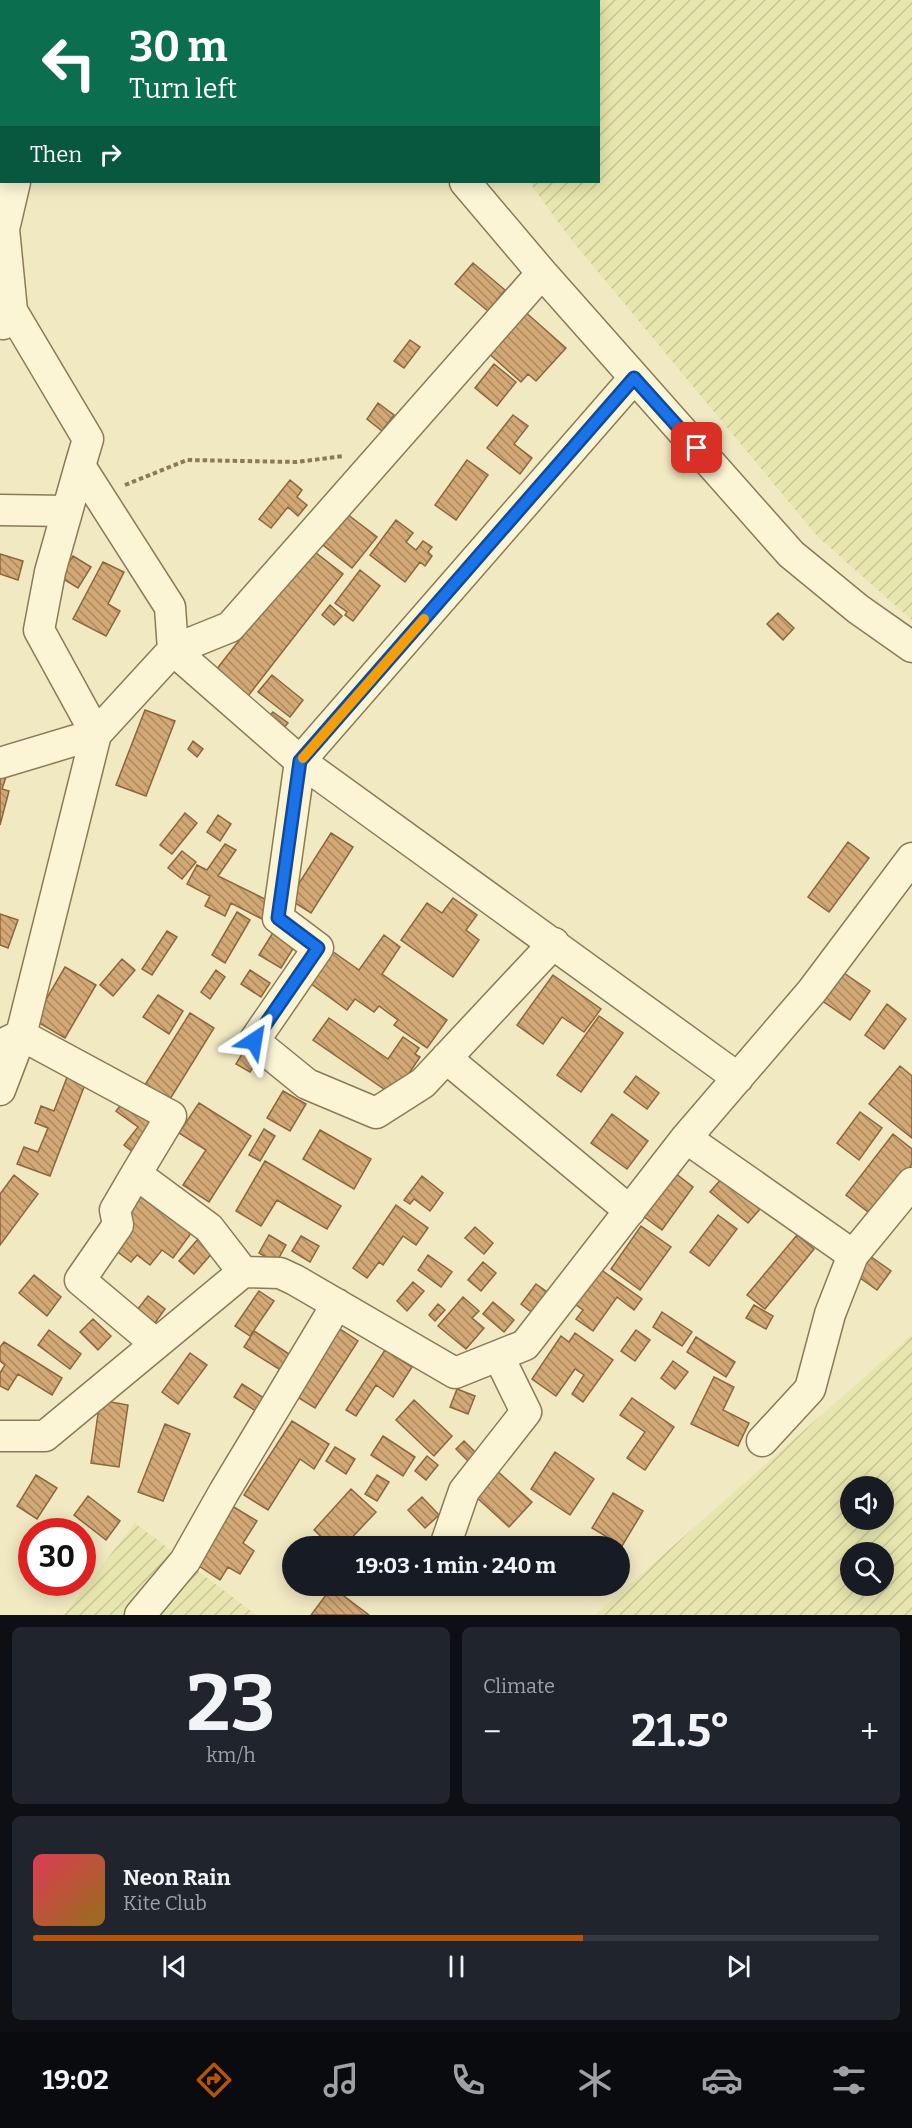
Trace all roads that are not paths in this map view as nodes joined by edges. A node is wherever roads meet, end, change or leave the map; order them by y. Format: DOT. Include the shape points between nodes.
graph roads {
  1 [pos="15,183"];
  2 [pos="466,183"];
  3 [pos="542,273"];
  4 [pos="4,315"];
  5 [pos="634,378"];
  6 [pos="81,466"];
  7 [pos="0,510"];
  8 [pos="67,511"];
  9 [pos="912,648"];
  10 [pos="173,650"];
  11 [pos="96,734"];
  12 [pos="300,761"];
  13 [pos="0,763"];
  14 [pos="912,859"];
  15 [pos="554,943"];
  16 [pos="10,1040"];
  17 [pos="446,1058"];
  18 [pos="738,1078"];
  19 [pos="0,1090"];
  20 [pos="686,1138"];
  21 [pos="136,1174"];
  22 [pos="912,1183"];
  23 [pos="630,1211"];
  24 [pos="853,1256"];
  25 [pos="243,1272"];
  26 [pos="337,1304"];
  27 [pos="156,1344"];
  28 [pos="499,1357"];
  29 [pos="0,1436"];
  30 [pos="762,1441"];
  31 [pos="448,1536"];
  32 [pos="140,1615"];
  1 -- 4 [label="street" via="4,229"];
  2 -- 3 [label="street"];
  3 -- 5 [label="street"];
  3 -- 10 [label="street" via="230,627"];
  4 -- 6 [label="street" via="88,439"];
  5 -- 9 [label="street" via="792,554"];
  5 -- 12 [label="street"];
  6 -- 8 [label="street"];
  6 -- 10 [label="street" via="170,607"];
  7 -- 8 [label="street"];
  8 -- 11 [label="street" via="39,630"];
  10 -- 11 [label="street"];
  10 -- 12 [label="street"];
  11 -- 13 [label="street"];
  11 -- 16 [label="street"];
  12 -- 15 [label="street"];
  12 -- 17 [label="street" via="278,918 318,948 254,1041 307,1084 376,1113 423,1083"];
  14 -- 18 [label="street" via="812,991"];
  15 -- 17 [label="street"];
  15 -- 18 [label="street"];
  16 -- 19 [label="street"];
  16 -- 21 [label="street" via="171,1116"];
  17 -- 23 [label="street"];
  18 -- 20 [label="street"];
  20 -- 23 [label="street"];
  20 -- 24 [label="street"];
  21 -- 25 [label="street" via="209,1227"];
  21 -- 27 [label="street" via="115,1210 118,1225 80,1280"];
  22 -- 24 [label="street"];
  23 -- 28 [label="street" via="525,1345"];
  24 -- 30 [label="street" via="830,1314 810,1389"];
  25 -- 26 [label="street" via="280,1273"];
  25 -- 27 [label="street"];
  26 -- 28 [label="street" via="455,1373"];
  26 -- 32 [label="street" via="185,1561"];
  27 -- 29 [label="street" via="45,1436"];
  28 -- 31 [label="street" via="526,1412 464,1491"];
}
